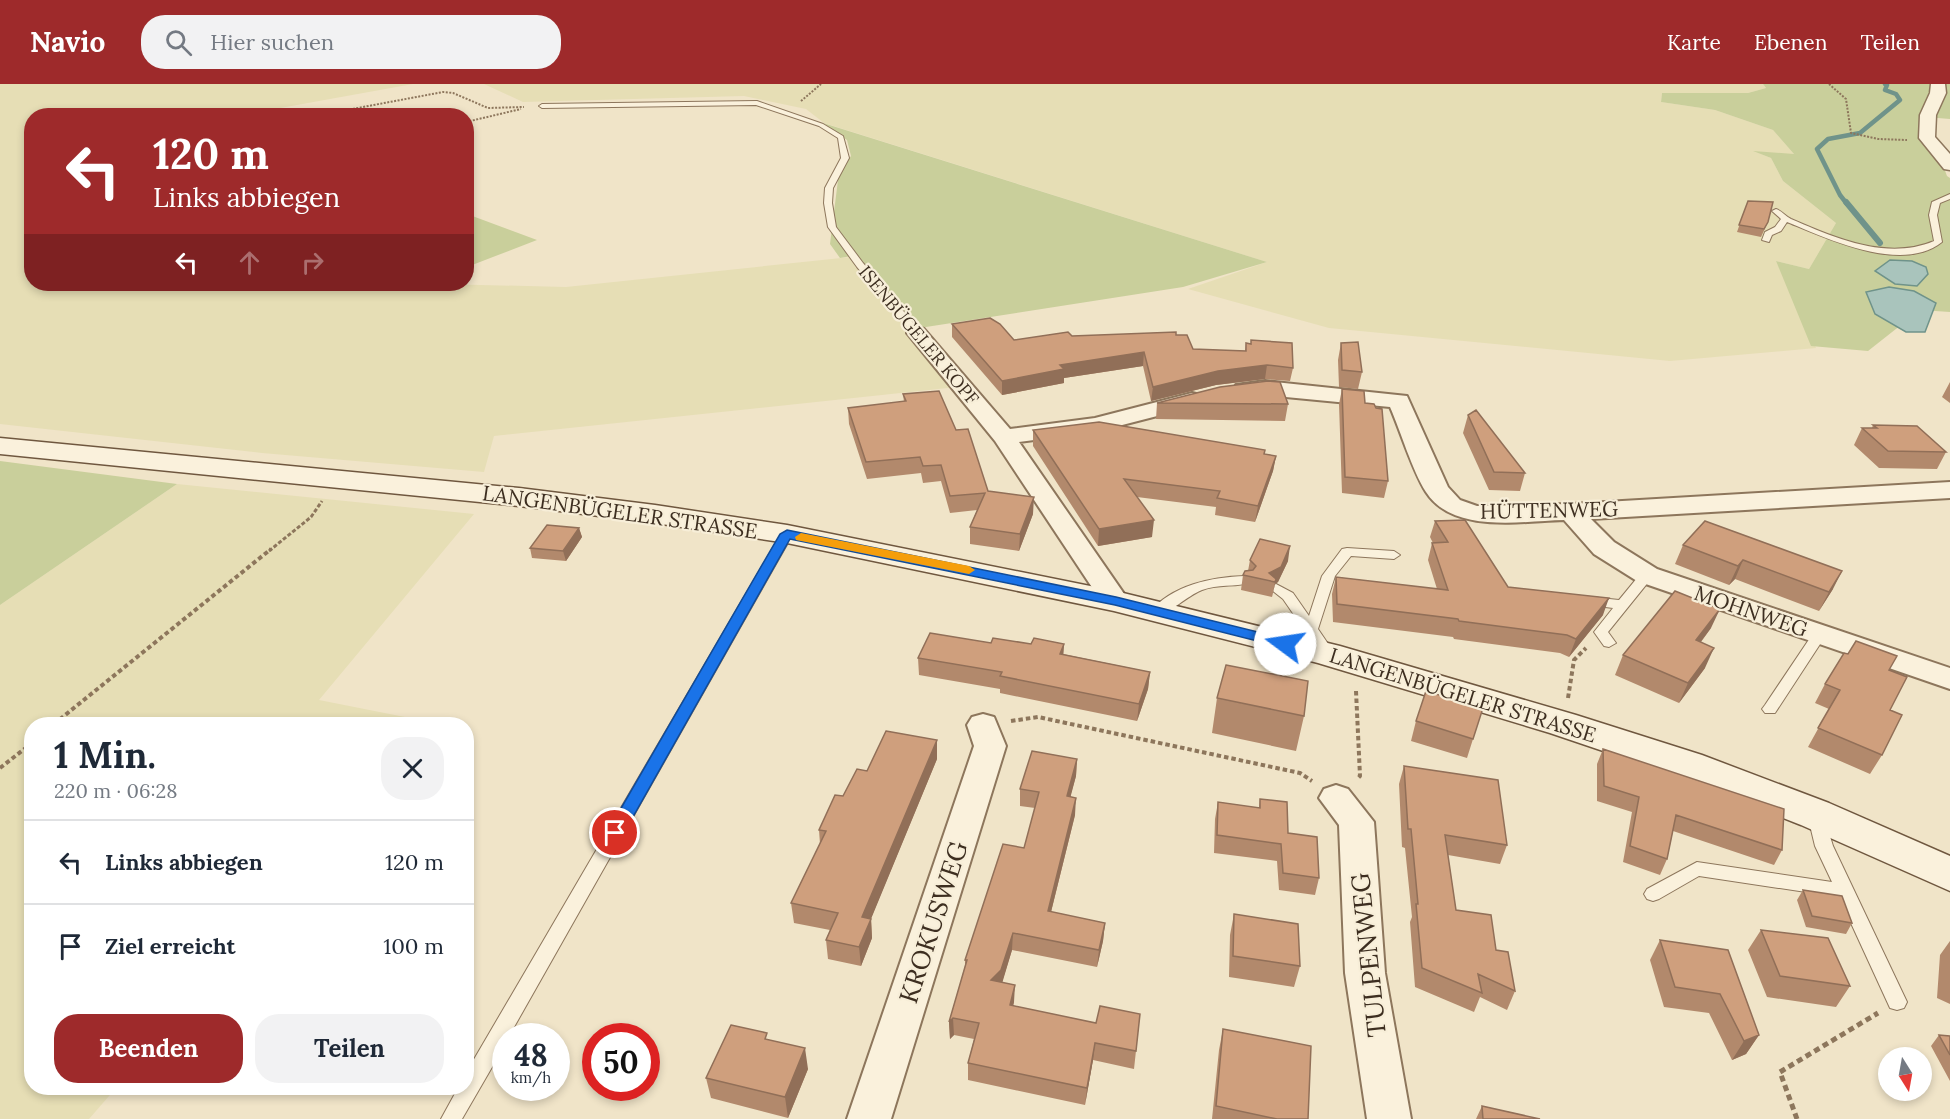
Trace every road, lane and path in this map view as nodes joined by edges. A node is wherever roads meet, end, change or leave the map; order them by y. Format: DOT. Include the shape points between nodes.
graph roads {
  1 [pos="821,84"];
  2 [pos="1830,84"];
  3 [pos="1938,84"];
  4 [pos="542,106"];
  5 [pos="358,108"];
  6 [pos="791,113"];
  7 [pos="474,120"];
  8 [pos="1926,138"];
  9 [pos="1950,165"];
  10 [pos="1950,196"];
  11 [pos="1776,211"];
  12 [pos="1785,219"];
  13 [pos="1766,240"];
  14 [pos="917,333"];
  15 [pos="1004,437"];
  16 [pos="0,446"];
  17 [pos="337,478"];
  18 [pos="1950,490"];
  19 [pos="1571,512"];
  20 [pos="787,534"];
  21 [pos="1394,555"];
  22 [pos="1647,575"];
  23 [pos="1245,580"];
  24 [pos="1276,588"];
  25 [pos="1576,600"];
  26 [pos="1116,601"];
  27 [pos="1623,605"];
  28 [pos="1157,612"];
  29 [pos="1819,635"];
  30 [pos="1605,637"];
  31 [pos="1332,649"];
  32 [pos="1950,679"];
  33 [pos="1770,709"];
  34 [pos="63,717"];
  35 [pos="1563,724"];
  36 [pos="982,725"];
  37 [pos="24,749"];
  38 [pos="0,768"];
  39 [pos="1336,798"];
  40 [pos="1815,814"];
  41 [pos="1950,874"];
  42 [pos="1846,891"];
  43 [pos="1653,894"];
  44 [pos="1897,1002"];
  45 [pos="474,1079"];
  46 [pos="465,1095"];
  47 [pos="451,1119"];
  48 [pos="869,1119"];
  49 [pos="1389,1119"];
  50 [pos="1797,1119"];
  1 -- 6 [label="path"];
  2 -- 8 [label="path" via="1846,99 1851,133 1900,141"];
  3 -- 8 [label="main road" via="1928,115"];
  4 -- 6 [label="lane" via="744,102"];
  5 -- 7 [label="path" via="443,92 488,108 532,106"];
  6 -- 14 [label="lane, ISENBÜGELER KOPF" via="841,137 845,158 830,188 828,203 832,227"];
  8 -- 9 [label="main road"];
  10 -- 12 [label="lane" via="1936,202 1933,215 1938,242 1926,250 1900,252 1854,246"];
  11 -- 12 [label="lane"];
  12 -- 13 [label="lane"];
  14 -- 15 [label="street, ISENBÜGELER KOPF"];
  15 -- 19 [label="street, HÜTTENWEG" via="1095,425 1221,393 1265,388 1399,401 1437,490 1451,505 1474,513"];
  15 -- 26 [label="street, ISENBÜGELER KOPF"];
  16 -- 17 [label="main road, LANGENBÜGELER STRASSE"];
  17 -- 20 [label="main road, LANGENBÜGELER STRASSE" via="655,514"];
  17 -- 34 [label="path" via="311,517"];
  18 -- 19 [label="street, HÜTTENWEG"];
  19 -- 22 [label="street, MOHNWEG" via="1604,548"];
  20 -- 26 [label="main road, LANGENBÜGELER STRASSE"];
  20 -- 45 [label="lane"];
  21 -- 31 [label="lane" via="1347,552 1329,576"];
  22 -- 27 [label="lane"];
  22 -- 29 [label="street, MOHNWEG"];
  23 -- 28 [label="lane" via="1194,586"];
  24 -- 31 [label="lane" via="1288,596"];
  25 -- 27 [label="lane"];
  26 -- 28 [label="main road, LANGENBÜGELER STRASSE"];
  27 -- 30 [label="lane"];
  28 -- 31 [label="main road, LANGENBÜGELER STRASSE"];
  29 -- 32 [label="street, MOHNWEG"];
  29 -- 33 [label="lane"];
  30 -- 35 [label="path" via="1574,660"];
  31 -- 35 [label="main road, LANGENBÜGELER STRASSE"];
  31 -- 39 [label="path" via="1356,678 1360,776"];
  35 -- 40 [label="main road, LANGENBÜGELER STRASSE" via="1688,765"];
  36 -- 39 [label="path" via="1038,717 1300,773"];
  36 -- 48 [label="street, KROKUSWEG" via="990,746"];
  37 -- 38 [label="path"];
  39 -- 49 [label="street, TULPENWEG" via="1356,822 1365,973"];
  40 -- 41 [label="main road, LANGENBÜGELER STRASSE"];
  40 -- 42 [label="lane" via="1824,846"];
  42 -- 43 [label="lane" via="1697,869"];
  42 -- 44 [label="lane"];
  44 -- 50 [label="path" via="1780,1072"];
  46 -- 47 [label="lane"];
}
